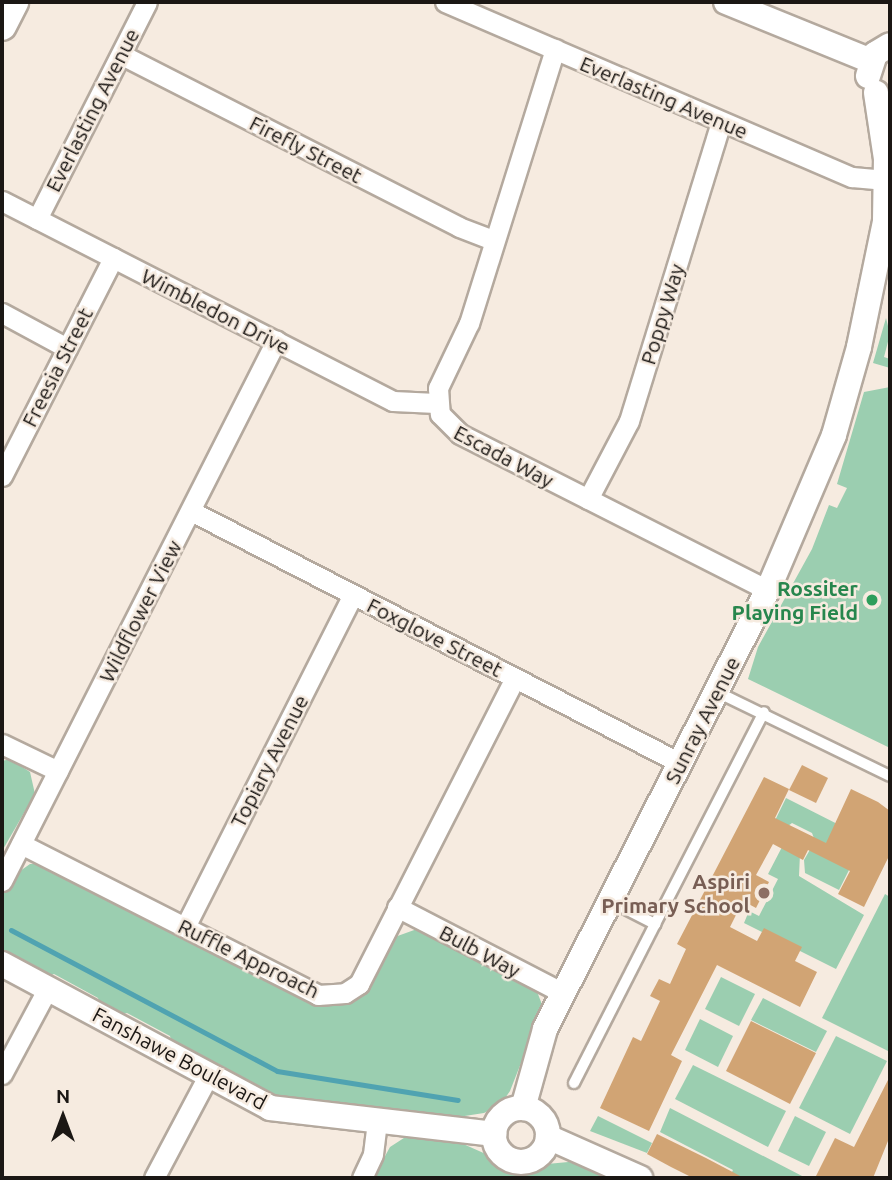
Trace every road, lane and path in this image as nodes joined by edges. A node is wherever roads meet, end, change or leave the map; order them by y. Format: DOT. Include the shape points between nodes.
graph roads {
  1 [pos="14,2"];
  2 [pos="147,2"];
  3 [pos="445,2"];
  4 [pos="726,2"];
  5 [pos="2,26"];
  6 [pos="890,45"];
  7 [pos="555,50"];
  8 [pos="122,55"];
  9 [pos="871,61"];
  10 [pos="883,97"];
  11 [pos="721,122"];
  12 [pos="888,161"];
  13 [pos="2,201"];
  14 [pos="37,219"];
  15 [pos="493,240"];
  16 [pos="113,258"];
  17 [pos="2,313"];
  18 [pos="276,341"];
  19 [pos="67,348"];
  20 [pos="436,403"];
  21 [pos="2,477"];
  22 [pos="588,499"];
  23 [pos="191,511"];
  24 [pos="768,590"];
  25 [pos="353,595"];
  26 [pos="515,678"];
  27 [pos="717,692"];
  28 [pos="764,712"];
  29 [pos="2,744"];
  30 [pos="680,763"];
  31 [pos="58,771"];
  32 [pos="890,776"];
  33 [pos="21,844"];
  34 [pos="2,881"];
  35 [pos="610,901"];
  36 [pos="397,906"];
  37 [pos="655,924"];
  38 [pos="185,927"];
  39 [pos="2,964"];
  40 [pos="48,988"];
  41 [pos="563,993"];
  42 [pos="2,1074"];
  43 [pos="209,1074"];
  44 [pos="574,1083"];
  45 [pos="523,1108"];
  46 [pos="377,1121"];
  47 [pos="494,1134"];
  48 [pos="548,1137"];
  49 [pos="154,1178"];
  50 [pos="362,1178"];
  51 [pos="640,1178"];
  1 -- 5 [label="main road"];
  2 -- 8 [label="street, Everlasting Avenue"];
  3 -- 7 [label="street, Everlasting Avenue"];
  4 -- 9 [label="street"];
  6 -- 9 [label="street"];
  7 -- 11 [label="street, Everlasting Avenue"];
  7 -- 15 [label="street, Escada Way"];
  8 -- 14 [label="street, Everlasting Avenue"];
  8 -- 15 [label="street, Firefly Street" via="459,227"];
  9 -- 10 [label="street, Sunray Avenue" via="869,78"];
  10 -- 12 [label="street, Sunray Avenue"];
  11 -- 12 [label="street, Everlasting Avenue" via="852,177"];
  11 -- 22 [label="street, Poppy Way" via="629,421"];
  12 -- 24 [label="street, Sunray Avenue" via="879,261 852,372 814,491"];
  13 -- 14 [label="street, Wimbledon Drive"];
  14 -- 16 [label="street, Wimbledon Drive"];
  15 -- 20 [label="street, Escada Way" via="469,323 438,388"];
  16 -- 18 [label="street, Wimbledon Drive"];
  16 -- 19 [label="street, Freesia Street"];
  17 -- 19 [label="street"];
  18 -- 20 [label="street, Wimbledon Drive" via="393,401"];
  18 -- 23 [label="street, Wildflower View"];
  19 -- 21 [label="street, Freesia Street"];
  20 -- 22 [label="street, Escada Way" via="452,429"];
  22 -- 24 [label="street, Escada Way"];
  23 -- 25 [label="street, Foxglove Street"];
  23 -- 31 [label="street, Wildflower View"];
  24 -- 27 [label="street, Sunray Avenue"];
  25 -- 26 [label="street, Foxglove Street"];
  25 -- 38 [label="street, Topiary Avenue"];
  26 -- 30 [label="street, Foxglove Street"];
  26 -- 36 [label="street, Ruffle Approach"];
  27 -- 28 [label="lane"];
  27 -- 30 [label="street, Sunray Avenue"];
  28 -- 32 [label="lane"];
  28 -- 37 [label="lane"];
  29 -- 31 [label="street"];
  30 -- 35 [label="street, Sunray Avenue"];
  31 -- 33 [label="street, Wildflower View"];
  33 -- 34 [label="street, Wildflower View"];
  33 -- 38 [label="street, Ruffle Approach"];
  35 -- 37 [label="lane"];
  35 -- 41 [label="street, Sunray Avenue"];
  36 -- 38 [label="street, Ruffle Approach" via="359,984 335,995 318,995"];
  36 -- 41 [label="street, Bulb Way"];
  37 -- 44 [label="lane"];
  39 -- 40 [label="street, Fanshawe Boulevard"];
  40 -- 42 [label="street"];
  40 -- 43 [label="street, Fanshawe Boulevard"];
  41 -- 45 [label="street, Sunray Avenue" via="539,1047"];
  43 -- 46 [label="street, Fanshawe Boulevard" via="270,1108"];
  43 -- 49 [label="street"];
  45 -- 47 [label="street" via="506,1112"];
  45 -- 48 [label="street" via="539,1114"];
  46 -- 47 [label="street, Fanshawe Boulevard"];
  46 -- 50 [label="street" via="373,1154"];
  47 -- 48 [label="street" via="504,1156 519,1162 542,1152"];
  48 -- 51 [label="street"];
}
